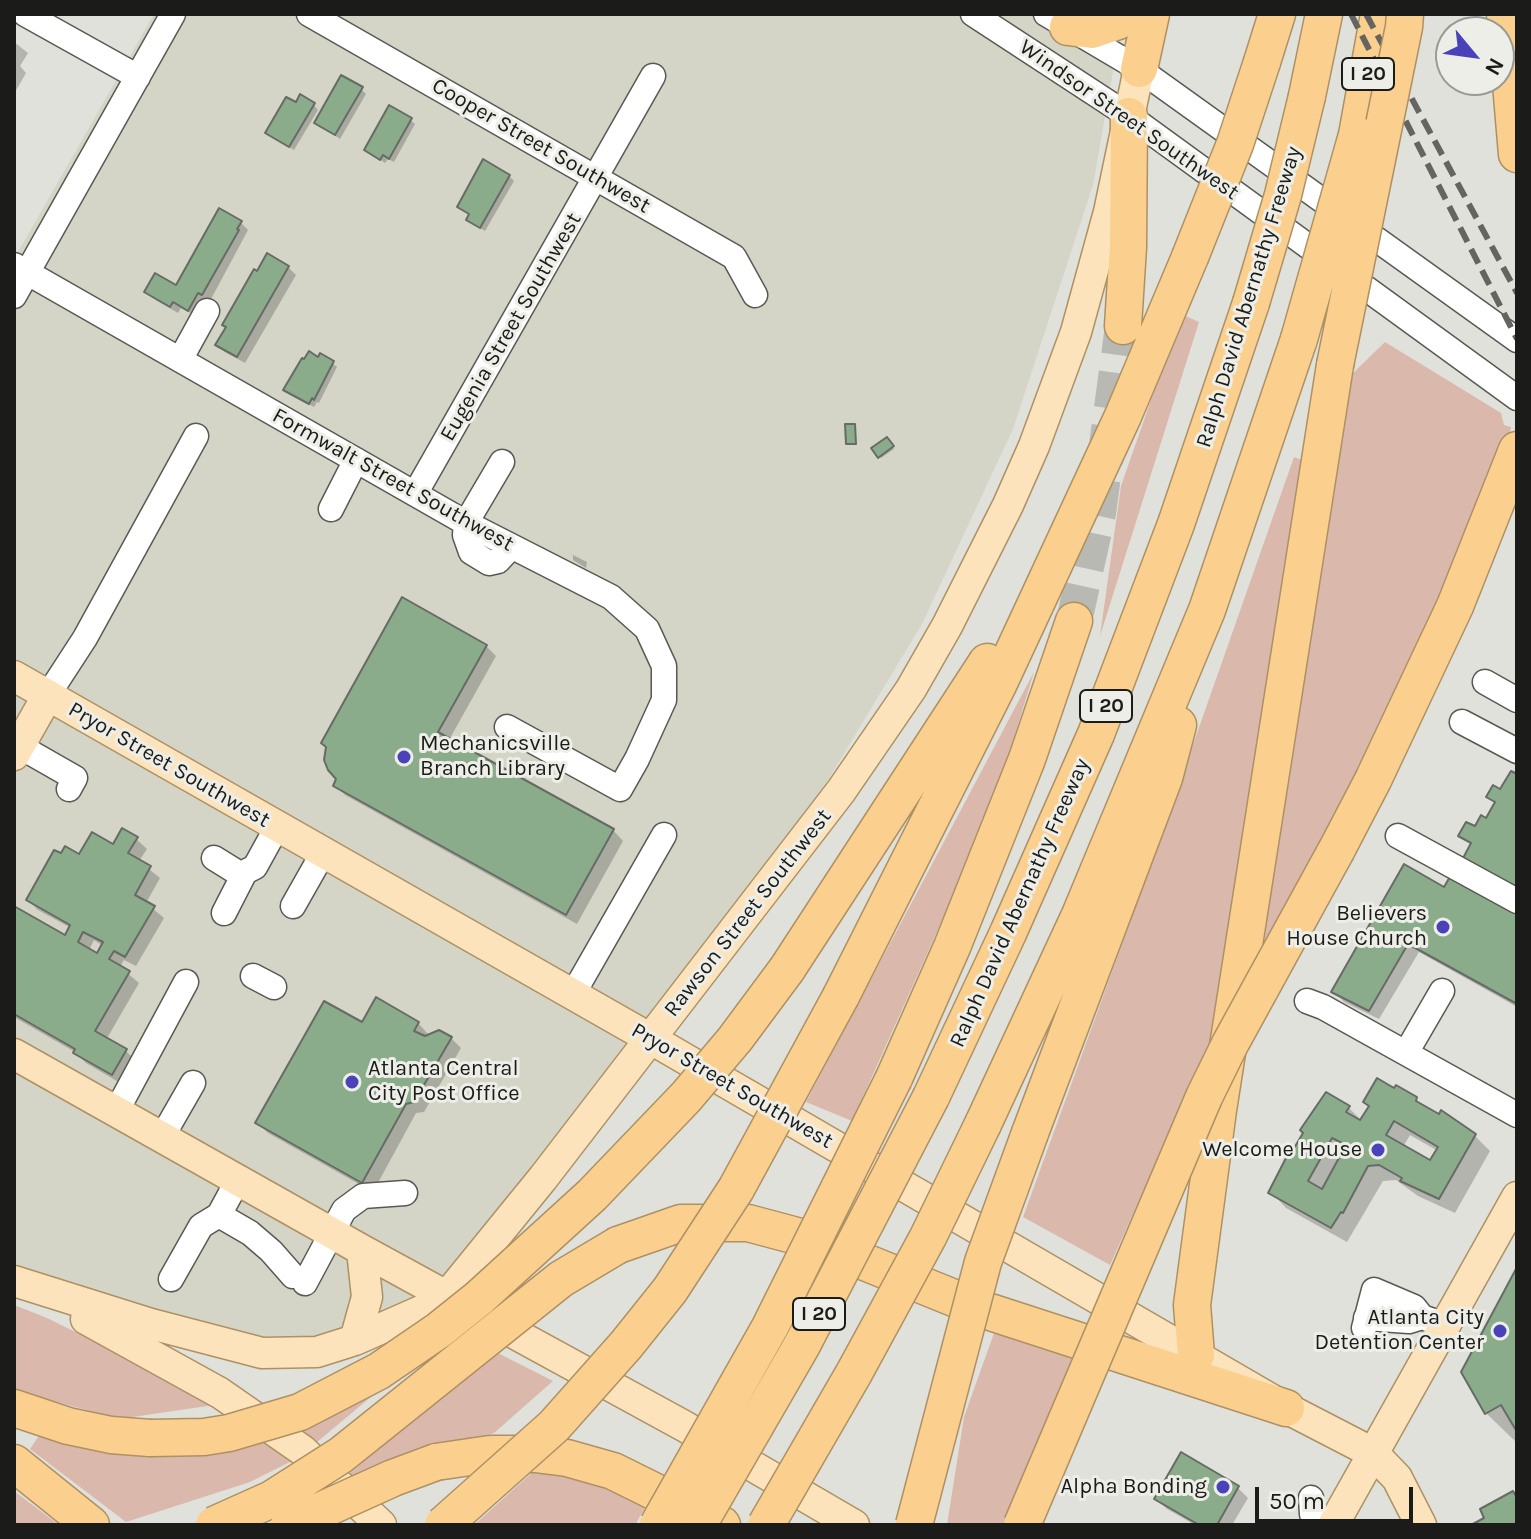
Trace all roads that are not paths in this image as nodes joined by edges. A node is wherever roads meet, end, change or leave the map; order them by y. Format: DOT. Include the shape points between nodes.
graph roads {
  1 [pos="25,14"];
  2 [pos="173,14"];
  3 [pos="309,14"];
  4 [pos="973,14"];
  5 [pos="1126,14"];
  6 [pos="1151,14"];
  7 [pos="1277,14"];
  8 [pos="1324,14"];
  9 [pos="1379,14"];
  10 [pos="1405,14"];
  11 [pos="1505,14"];
  12 [pos="1057,20"];
  13 [pos="1139,69"];
  14 [pos="653,76"];
  15 [pos="138,77"];
  16 [pos="1129,116"];
  17 [pos="1517,154"];
  18 [pos="596,178"];
  19 [pos="21,269"];
  20 [pos="755,295"];
  21 [pos="14,296"];
  22 [pos="207,311"];
  23 [pos="1123,326"];
  24 [pos="1517,340"];
  25 [pos="180,360"];
  26 [pos="1517,398"];
  27 [pos="196,436"];
  28 [pos="1517,450"];
  29 [pos="356,460"];
  30 [pos="502,462"];
  31 [pos="1509,481"];
  32 [pos="415,494"];
  33 [pos="331,509"];
  34 [pos="466,523"];
  35 [pos="1057,553"];
  36 [pos="1207,610"];
  37 [pos="1074,621"];
  38 [pos="14,676"];
  39 [pos="1485,682"];
  40 [pos="48,695"];
  41 [pos="1517,700"];
  42 [pos="1462,722"];
  43 [pos="507,727"];
  44 [pos="17,751"];
  45 [pos="1517,751"];
  46 [pos="69,789"];
  47 [pos="277,827"];
  48 [pos="664,835"];
  49 [pos="1398,836"];
  50 [pos="323,853"];
  51 [pos="214,858"];
  52 [pos="243,876"];
  53 [pos="1517,901"];
  54 [pos="293,906"];
  55 [pos="224,913"];
  56 [pos="186,982"];
  57 [pos="1442,991"];
  58 [pos="573,994"];
  59 [pos="1307,1001"];
  60 [pos="651,1039"];
  61 [pos="1406,1053"];
  62 [pos="14,1054"];
  63 [pos="193,1083"];
  64 [pos="116,1112"];
  65 [pos="1517,1115"];
  66 [pos="162,1137"];
  67 [pos="238,1180"];
  68 [pos="405,1193"];
  69 [pos="1517,1197"];
  70 [pos="219,1215"];
  71 [pos="331,1233"];
  72 [pos="362,1250"];
  73 [pos="171,1279"];
  74 [pos="14,1282"];
  75 [pos="447,1296"];
  76 [pos="1434,1321"];
  77 [pos="355,1340"];
  78 [pos="1196,1355"];
  79 [pos="14,1408"];
  80 [pos="1286,1408"];
  81 [pos="1373,1453"];
  82 [pos="14,1463"];
  83 [pos="1311,1498"];
  84 [pos="91,1525"];
  85 [pos="214,1525"];
  86 [pos="289,1525"];
  87 [pos="381,1525"];
  88 [pos="443,1525"];
  89 [pos="658,1525"];
  90 [pos="698,1525"];
  91 [pos="722,1525"];
  92 [pos="766,1525"];
  93 [pos="854,1525"];
  94 [pos="914,1525"];
  95 [pos="1022,1525"];
  96 [pos="1333,1525"];
  97 [pos="1421,1525"];
  1 -- 15 [label="street"];
  2 -- 15 [label="street"];
  3 -- 18 [label="street, Cooper Street Southwest"];
  4 -- 16 [label="street, Windsor Street Southwest"];
  5 -- 12 [label="highway" via="1097,29"];
  6 -- 13 [label="highway"];
  7 -- 35 [label="highway, bridge" via="1235,144 1190,257 1123,416"];
  8 -- 90 [label="highway, Ralph David Abernathy Freeway / I 20, bridge" via="1283,195 1251,303 1176,524 1096,734 931,1097 802,1345"];
  9 -- 36 [label="highway, I 20, bridge" via="1357,135 1299,339"];
  10 -- 78 [label="highway, bridge" via="1335,365 1218,1110 1192,1305"];
  11 -- 17 [label="highway"];
  12 -- 13 [label="street, Windsor Street Southwest"];
  13 -- 16 [label="main road, Rawson Street Southwest"];
  13 -- 24 [label="street, Windsor Street Southwest"];
  14 -- 18 [label="street, Eugenia Street Southwest"];
  15 -- 19 [label="street"];
  16 -- 23 [label="highway"];
  16 -- 26 [label="street, Windsor Street Southwest"];
  16 -- 60 [label="main road, Rawson Street Southwest" via="1076,332 1034,446 978,568 876,742"];
  18 -- 20 [label="street, Cooper Street Southwest" via="734,257"];
  18 -- 32 [label="street, Eugenia Street Southwest"];
  19 -- 21 [label="street"];
  19 -- 25 [label="street, Formwalt Street Southwest"];
  22 -- 25 [label="street"];
  25 -- 29 [label="street, Formwalt Street Southwest"];
  27 -- 40 [label="street"];
  28 -- 31 [label="highway"];
  29 -- 32 [label="street, Formwalt Street Southwest"];
  29 -- 33 [label="street"];
  30 -- 34 [label="street"];
  31 -- 95 [label="highway, bridge" via="1373,780 1204,1097"];
  32 -- 34 [label="street, Formwalt Street Southwest"];
  34 -- 43 [label="street, Formwalt Street Southwest" via="611,597 647,629 664,666 664,700 620,789"];
  35 -- 79 [label="highway, bridge" via="787,969 735,1039 592,1195 479,1298 349,1389 300,1412 229,1433 111,1435"];
  35 -- 88 [label="highway, bridge" via="998,685 744,1177 670,1290 616,1357 554,1426"];
  36 -- 92 [label="highway, I 20, bridge" via="1080,915 983,1124 877,1333"];
  36 -- 94 [label="highway, bridge" via="1164,778 983,1262"];
  37 -- 89 [label="highway, bridge" via="1027,759 894,1078 770,1327"];
  38 -- 40 [label="main road, Pryor Street Southwest"];
  39 -- 41 [label="street"];
  40 -- 44 [label="main road"];
  40 -- 47 [label="main road, Pryor Street Southwest"];
  42 -- 45 [label="street"];
  44 -- 46 [label="street" via="75,778"];
  47 -- 50 [label="main road, Pryor Street Southwest"];
  47 -- 52 [label="street" via="255,867"];
  48 -- 58 [label="street"];
  49 -- 53 [label="street"];
  50 -- 54 [label="street"];
  50 -- 58 [label="main road, Pryor Street Southwest"];
  51 -- 52 [label="street"];
  52 -- 55 [label="street"];
  56 -- 64 [label="street"];
  57 -- 61 [label="street"];
  58 -- 60 [label="main road, Pryor Street Southwest"];
  59 -- 61 [label="street"];
  60 -- 75 [label="main road, Rawson Street Southwest"];
  60 -- 78 [label="main road, Pryor Street Southwest"];
  61 -- 65 [label="street"];
  62 -- 64 [label="main road"];
  63 -- 66 [label="street"];
  64 -- 66 [label="main road"];
  66 -- 67 [label="main road"];
  67 -- 70 [label="street"];
  67 -- 71 [label="main road"];
  68 -- 71 [label="street" via="363,1196 344,1210"];
  69 -- 76 [label="main road"];
  70 -- 71 [label="street" via="250,1233 299,1279"];
  70 -- 73 [label="street" via="201,1226"];
  71 -- 72 [label="main road"];
  72 -- 75 [label="main road"];
  72 -- 77 [label="main road" via="367,1297"];
  74 -- 77 [label="main road, Rawson Street Southwest" via="262,1353 317,1352"];
  74 -- 87 [label="main road" via="220,1393 302,1450"];
  75 -- 77 [label="main road, Rawson Street Southwest"];
  75 -- 93 [label="main road"];
  76 -- 76 [label="street" via="1374,1290 1365,1323 1409,1321"];
  76 -- 81 [label="main road"];
  78 -- 80 [label="main road, Pryor Street Southwest"];
  80 -- 81 [label="main road, Pryor Street Southwest"];
  80 -- 85 [label="highway, bridge" via="981,1309 808,1239 748,1223 681,1223 618,1245 561,1279 341,1455 272,1499"];
  81 -- 96 [label="main road"];
  81 -- 97 [label="main road, Pryor Street Southwest" via="1397,1478"];
  82 -- 84 [label="highway"];
  83 -- 96 [label="street" via="1312,1514"];
  86 -- 91 [label="highway, bridge" via="436,1462 490,1454 567,1458 613,1471"];
}
